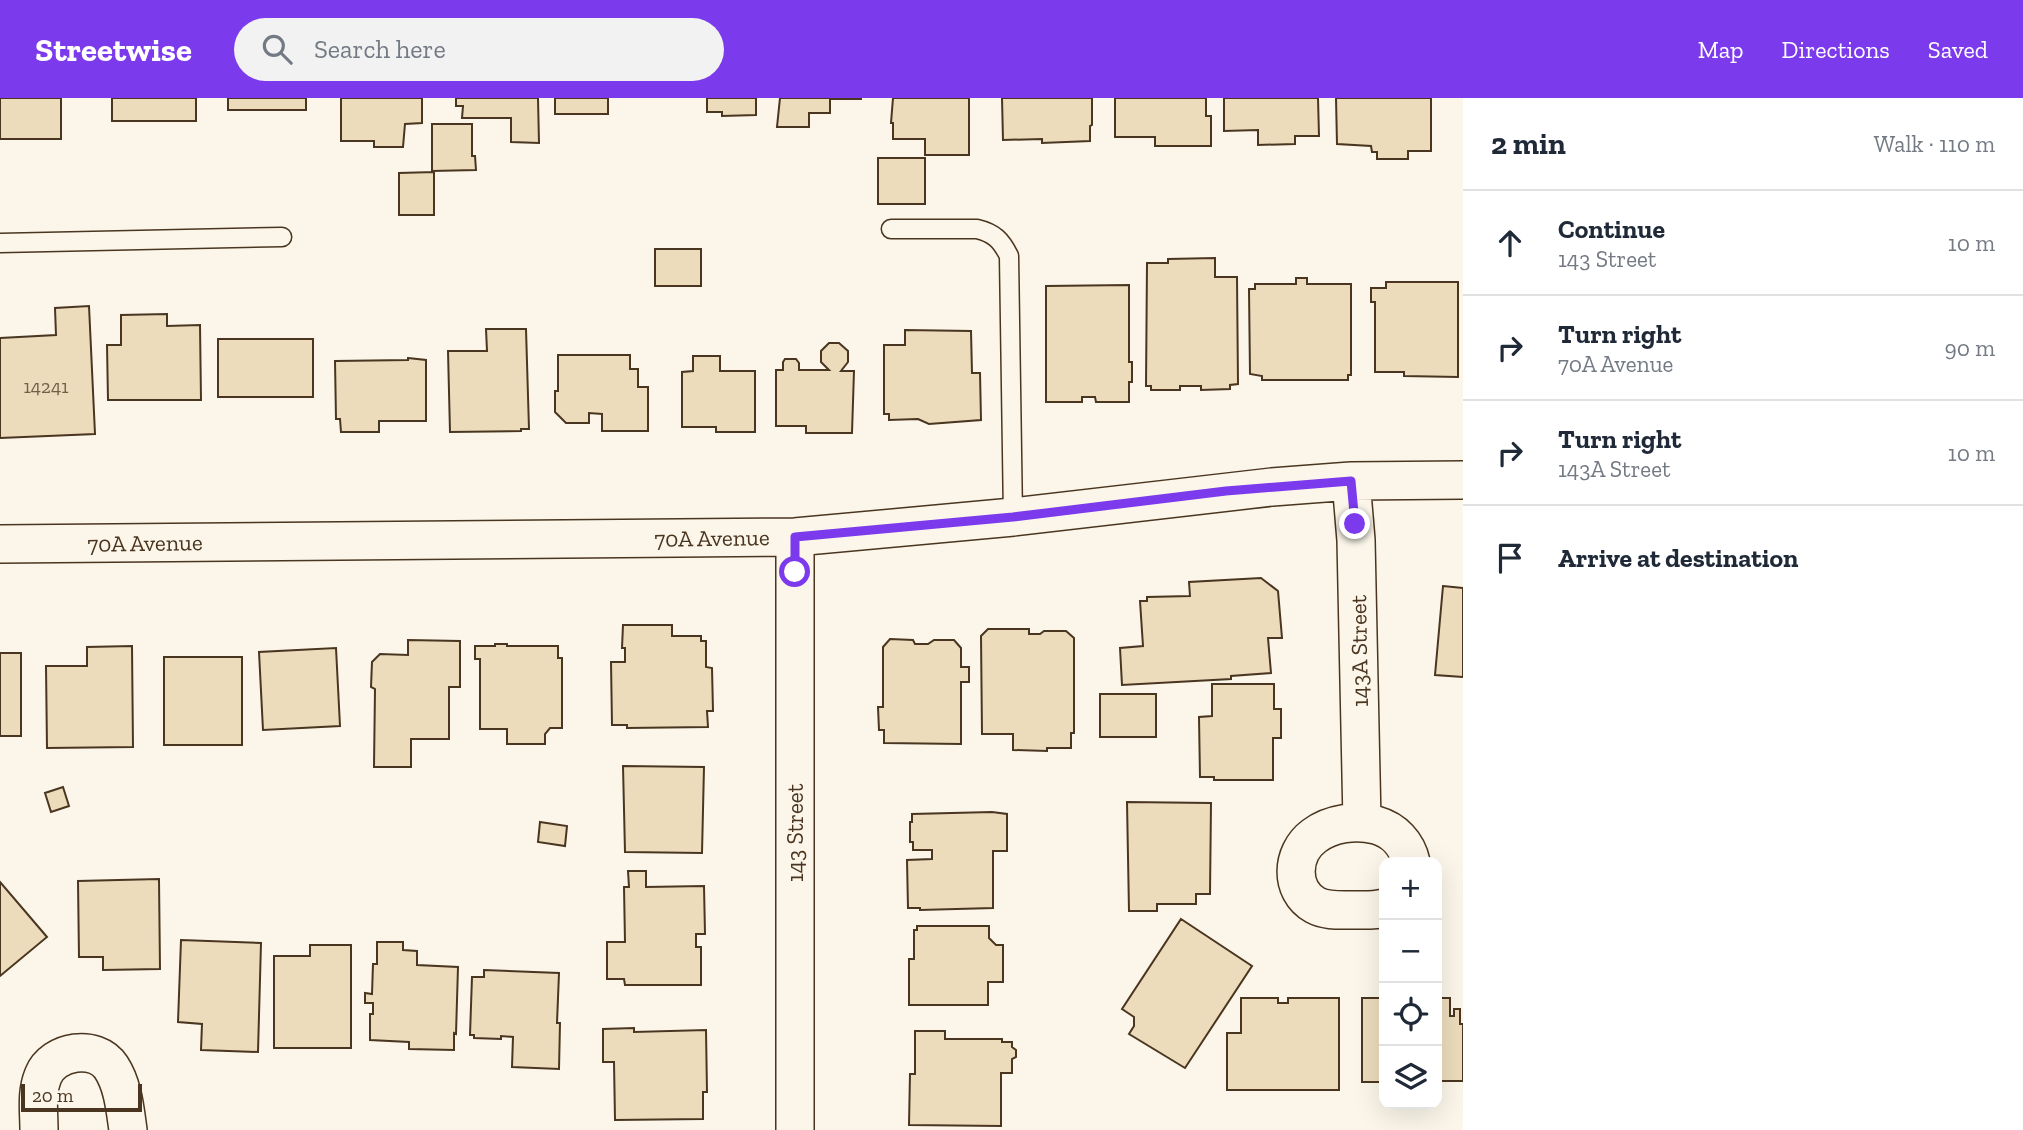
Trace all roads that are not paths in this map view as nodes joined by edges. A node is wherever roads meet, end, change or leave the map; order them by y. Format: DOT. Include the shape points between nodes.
graph roads {
  1 [pos="891,229"];
  2 [pos="282,237"];
  3 [pos="0,243"];
  4 [pos="1463,480"];
  5 [pos="1351,481"];
  6 [pos="1013,517"];
  7 [pos="795,537"];
  8 [pos="0,544"];
  9 [pos="1362,822"];
  10 [pos="1409,857"];
  11 [pos="1379,908"];
  12 [pos="39,1130"];
  13 [pos="128,1130"];
  14 [pos="795,1130"];
  1 -- 6 [label="lane" via="976,229 1002,241 1009,256"];
  2 -- 3 [label="lane"];
  4 -- 5 [label="street, 70A Avenue"];
  5 -- 6 [label="street, 70A Avenue"];
  5 -- 9 [label="street, 143A Street"];
  6 -- 7 [label="street, 70A Avenue"];
  7 -- 8 [label="street, 70A Avenue"];
  7 -- 14 [label="street, 143 Street"];
  9 -- 10 [label="street" via="1385,828 1401,840"];
  9 -- 11 [label="street" via="1336,825 1314,836 1298,860 1297,885 1316,906 1329,910"];
  12 -- 13 [label="street" via="44,1072 56,1060 85,1052 103,1057 112,1068"];
}
